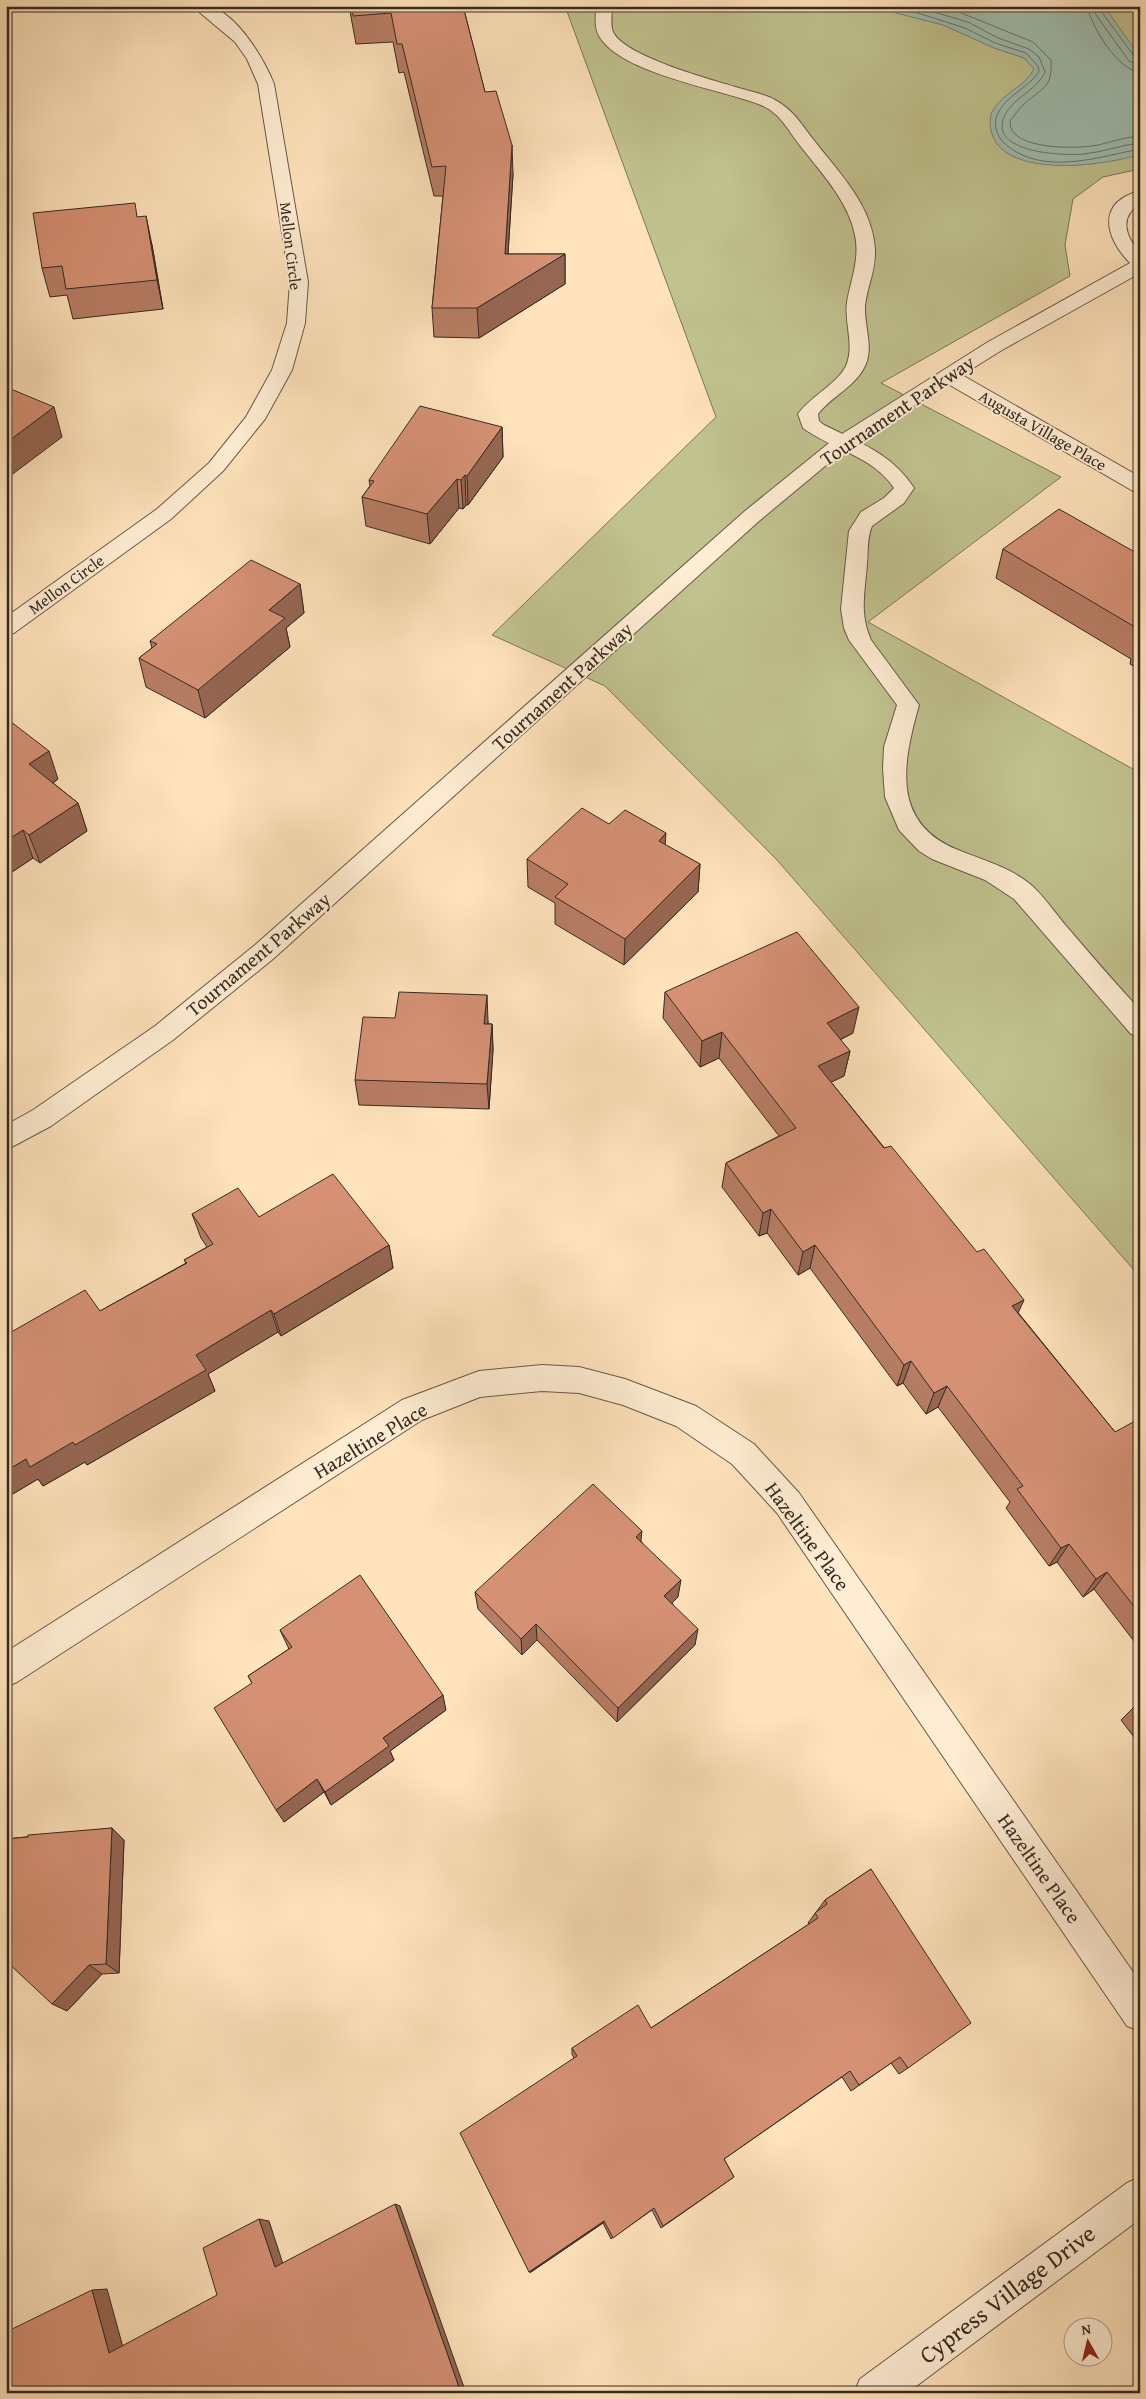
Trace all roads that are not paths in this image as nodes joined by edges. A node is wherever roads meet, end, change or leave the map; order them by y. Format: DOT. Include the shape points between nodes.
graph roads {
  1 [pos="200,6"];
  2 [pos="604,6"];
  3 [pos="1140,196"];
  4 [pos="1140,264"];
  5 [pos="947,375"];
  6 [pos="841,443"];
  7 [pos="1140,486"];
  8 [pos="6,628"];
  9 [pos="1140,1027"];
  10 [pos="6,1139"];
  11 [pos="6,1671"];
  12 [pos="1140,2013"];
  13 [pos="1140,2196"];
  14 [pos="874,2393"];
  1 -- 8 [label="street, Mellon Circle" via="240,36 259,63 266,84 299,282 296,323 282,370 255,420 216,467 164,514"];
  2 -- 6 [label="street" via="607,37 634,57 778,107 850,199 864,231 866,251 856,306 859,352 851,374 814,405 808,414 810,424"];
  3 -- 4 [label="street, Tournament Parkway" via="1129,201 1117,216 1116,233 1126,251"];
  4 -- 5 [label="street, Tournament Parkway"];
  5 -- 6 [label="street, Tournament Parkway"];
  5 -- 7 [label="street, Augusta Village Place"];
  6 -- 9 [label="street" via="866,454 897,475 904,488 900,497 864,521 859,535 852,615 857,636 869,656 887,674 908,704 895,751 894,780 900,810 909,829 925,845 1008,879 1023,892"];
  6 -- 10 [label="street, Tournament Parkway" via="752,516 264,952 164,1033 42,1118"];
  11 -- 12 [label="street, Hazeltine Place" via="412,1410 479,1384 542,1378 579,1380 625,1392 686,1416 743,1454 788,1503"];
  13 -- 14 [label="street, Cypress Village Drive"];
}
